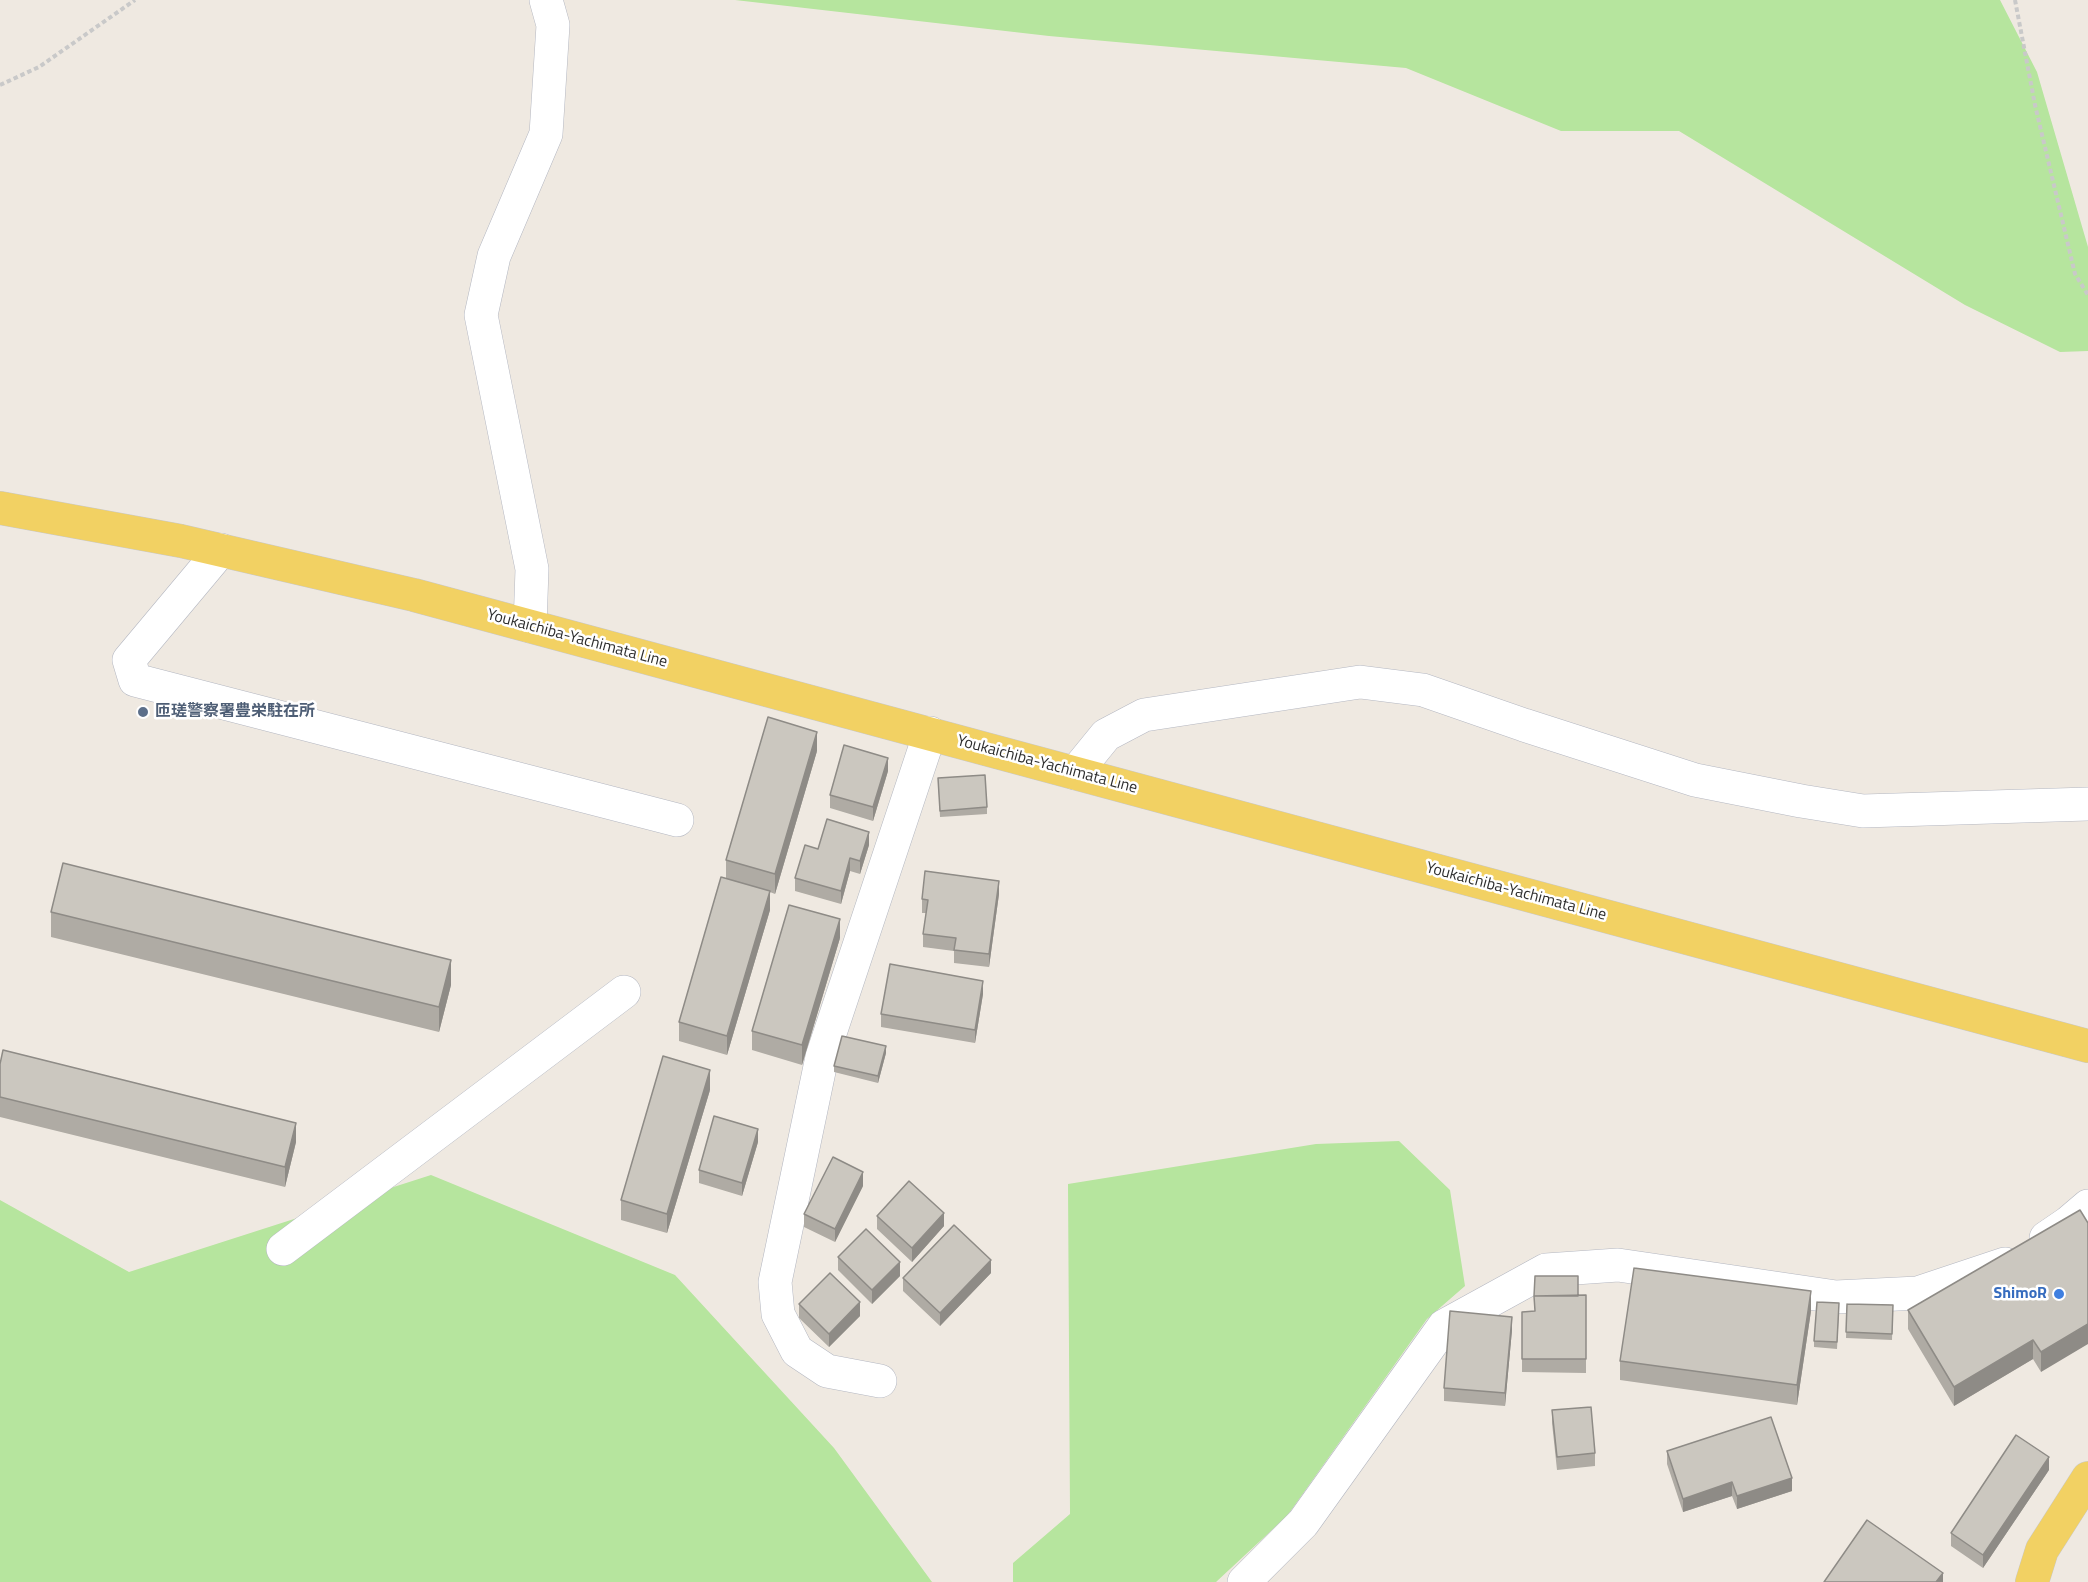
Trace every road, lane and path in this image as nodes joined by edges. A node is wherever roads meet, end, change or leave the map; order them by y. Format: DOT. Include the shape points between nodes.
graph roads {
  1 [pos="135,0"];
  2 [pos="546,0"];
  3 [pos="2015,0"];
  4 [pos="0,85"];
  5 [pos="2088,295"];
  6 [pos="0,508"];
  7 [pos="221,550"];
  8 [pos="530,626"];
  9 [pos="930,734"];
  10 [pos="1075,773"];
  11 [pos="2088,804"];
  12 [pos="677,820"];
  13 [pos="624,992"];
  14 [pos="2088,1046"];
  15 [pos="2088,1206"];
  16 [pos="283,1249"];
  17 [pos="880,1381"];
  18 [pos="2088,1478"];
  19 [pos="1244,1582"];
  20 [pos="2032,1582"];
  1 -- 4 [label="path" via="39,67"];
  2 -- 8 [label="street" via="553,25 546,134 494,256 481,315 532,569"];
  3 -- 5 [label="path" via="2075,274"];
  6 -- 7 [label="main road, Youkaichiba-Yachimata Line"];
  7 -- 8 [label="main road, Youkaichiba-Yachimata Line"];
  7 -- 12 [label="street" via="129,660 135,680"];
  8 -- 9 [label="main road, Youkaichiba-Yachimata Line"];
  9 -- 10 [label="main road, Youkaichiba-Yachimata Line"];
  9 -- 17 [label="street" via="822,1057 775,1282 778,1314 797,1351 827,1371"];
  10 -- 11 [label="street" via="1106,735 1144,715 1360,682 1423,690 1695,780 1863,811"];
  10 -- 14 [label="main road, Youkaichiba-Yachimata Line"];
  13 -- 16 [label="street"];
  15 -- 19 [label="street" via="2007,1263 1918,1293 1836,1297 1618,1265 1546,1270 1444,1326 1303,1523"];
  18 -- 20 [label="main road" via="2042,1550"];
}
